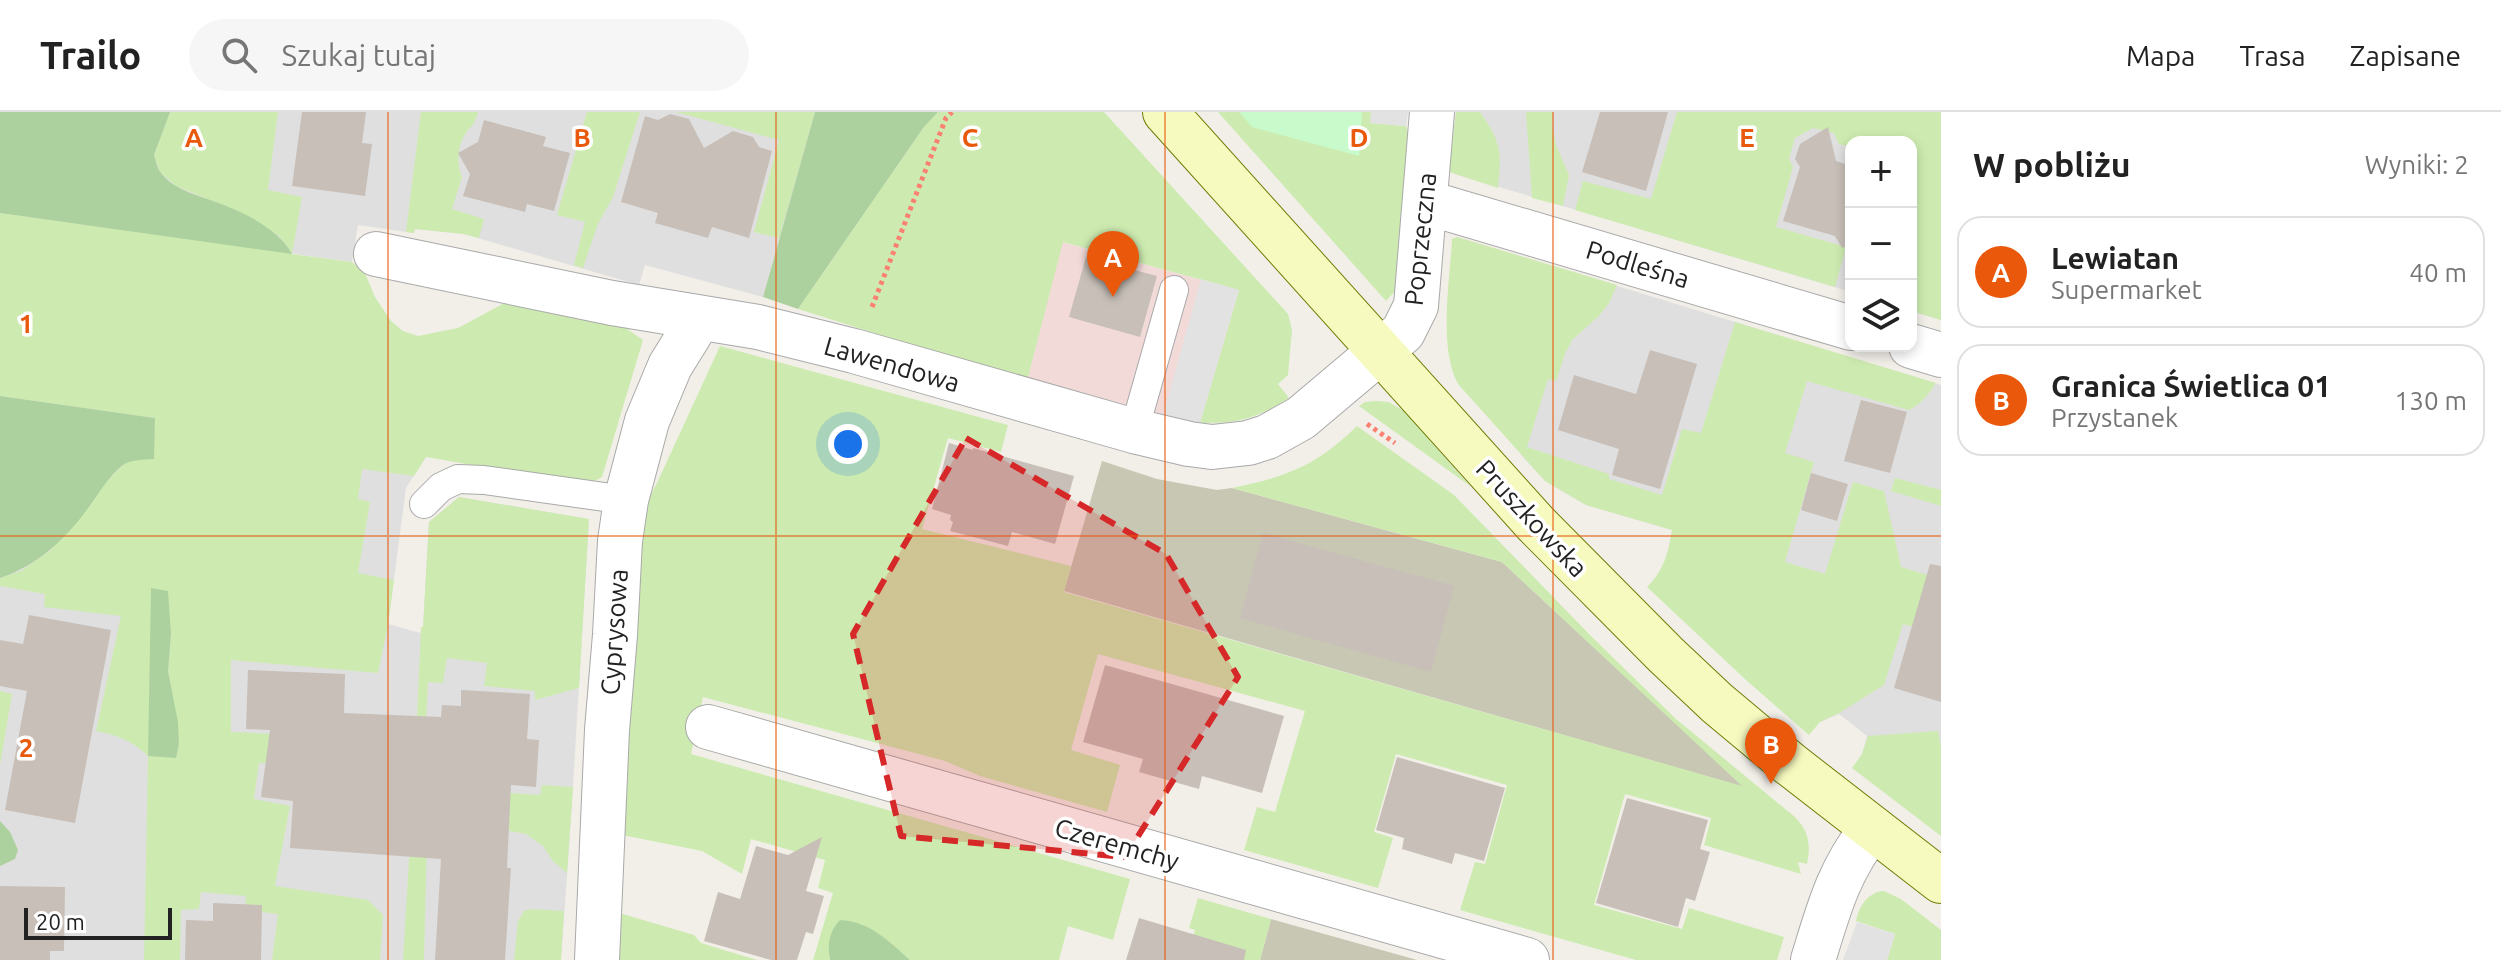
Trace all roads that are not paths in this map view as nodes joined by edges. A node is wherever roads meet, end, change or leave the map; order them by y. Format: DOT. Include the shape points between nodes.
graph roads {
  1 [pos="1165,112"];
  2 [pos="1432,112"];
  3 [pos="1425,202"];
  4 [pos="376,254"];
  5 [pos="1174,290"];
  6 [pos="699,319"];
  7 [pos="1845,326"];
  8 [pos="1917,348"];
  9 [pos="1380,352"];
  10 [pos="1941,355"];
  11 [pos="1134,431"];
  12 [pos="626,500"];
  13 [pos="424,504"];
  14 [pos="708,727"];
  15 [pos="1872,828"];
  16 [pos="1941,881"];
  17 [pos="597,960"];
  18 [pos="1527,960"];
  19 [pos="1813,960"];
  1 -- 9 [label="street, Pruszkowska"];
  2 -- 3 [label="street, Poprzeczna"];
  3 -- 7 [label="street, Podleśna"];
  3 -- 9 [label="street, Poprzeczna" via="1416,306 1403,332"];
  4 -- 6 [label="street, Lawendowa"];
  5 -- 11 [label="lane"];
  6 -- 11 [label="street, Lawendowa" via="758,327 854,351"];
  6 -- 12 [label="street, Cyprysowa" via="670,366 647,421"];
  8 -- 10 [label="street"];
  9 -- 11 [label="street, Lawendowa" via="1301,418 1267,437 1212,447"];
  9 -- 15 [label="street, Pruszkowska" via="1536,524 1666,655"];
  12 -- 13 [label="lane" via="458,479"];
  12 -- 17 [label="street, Cyprysowa" via="607,730"];
  14 -- 18 [label="street, Czeremchy"];
  15 -- 16 [label="street, Pruszkowska"];
  15 -- 19 [label="street" via="1839,880"];
}
